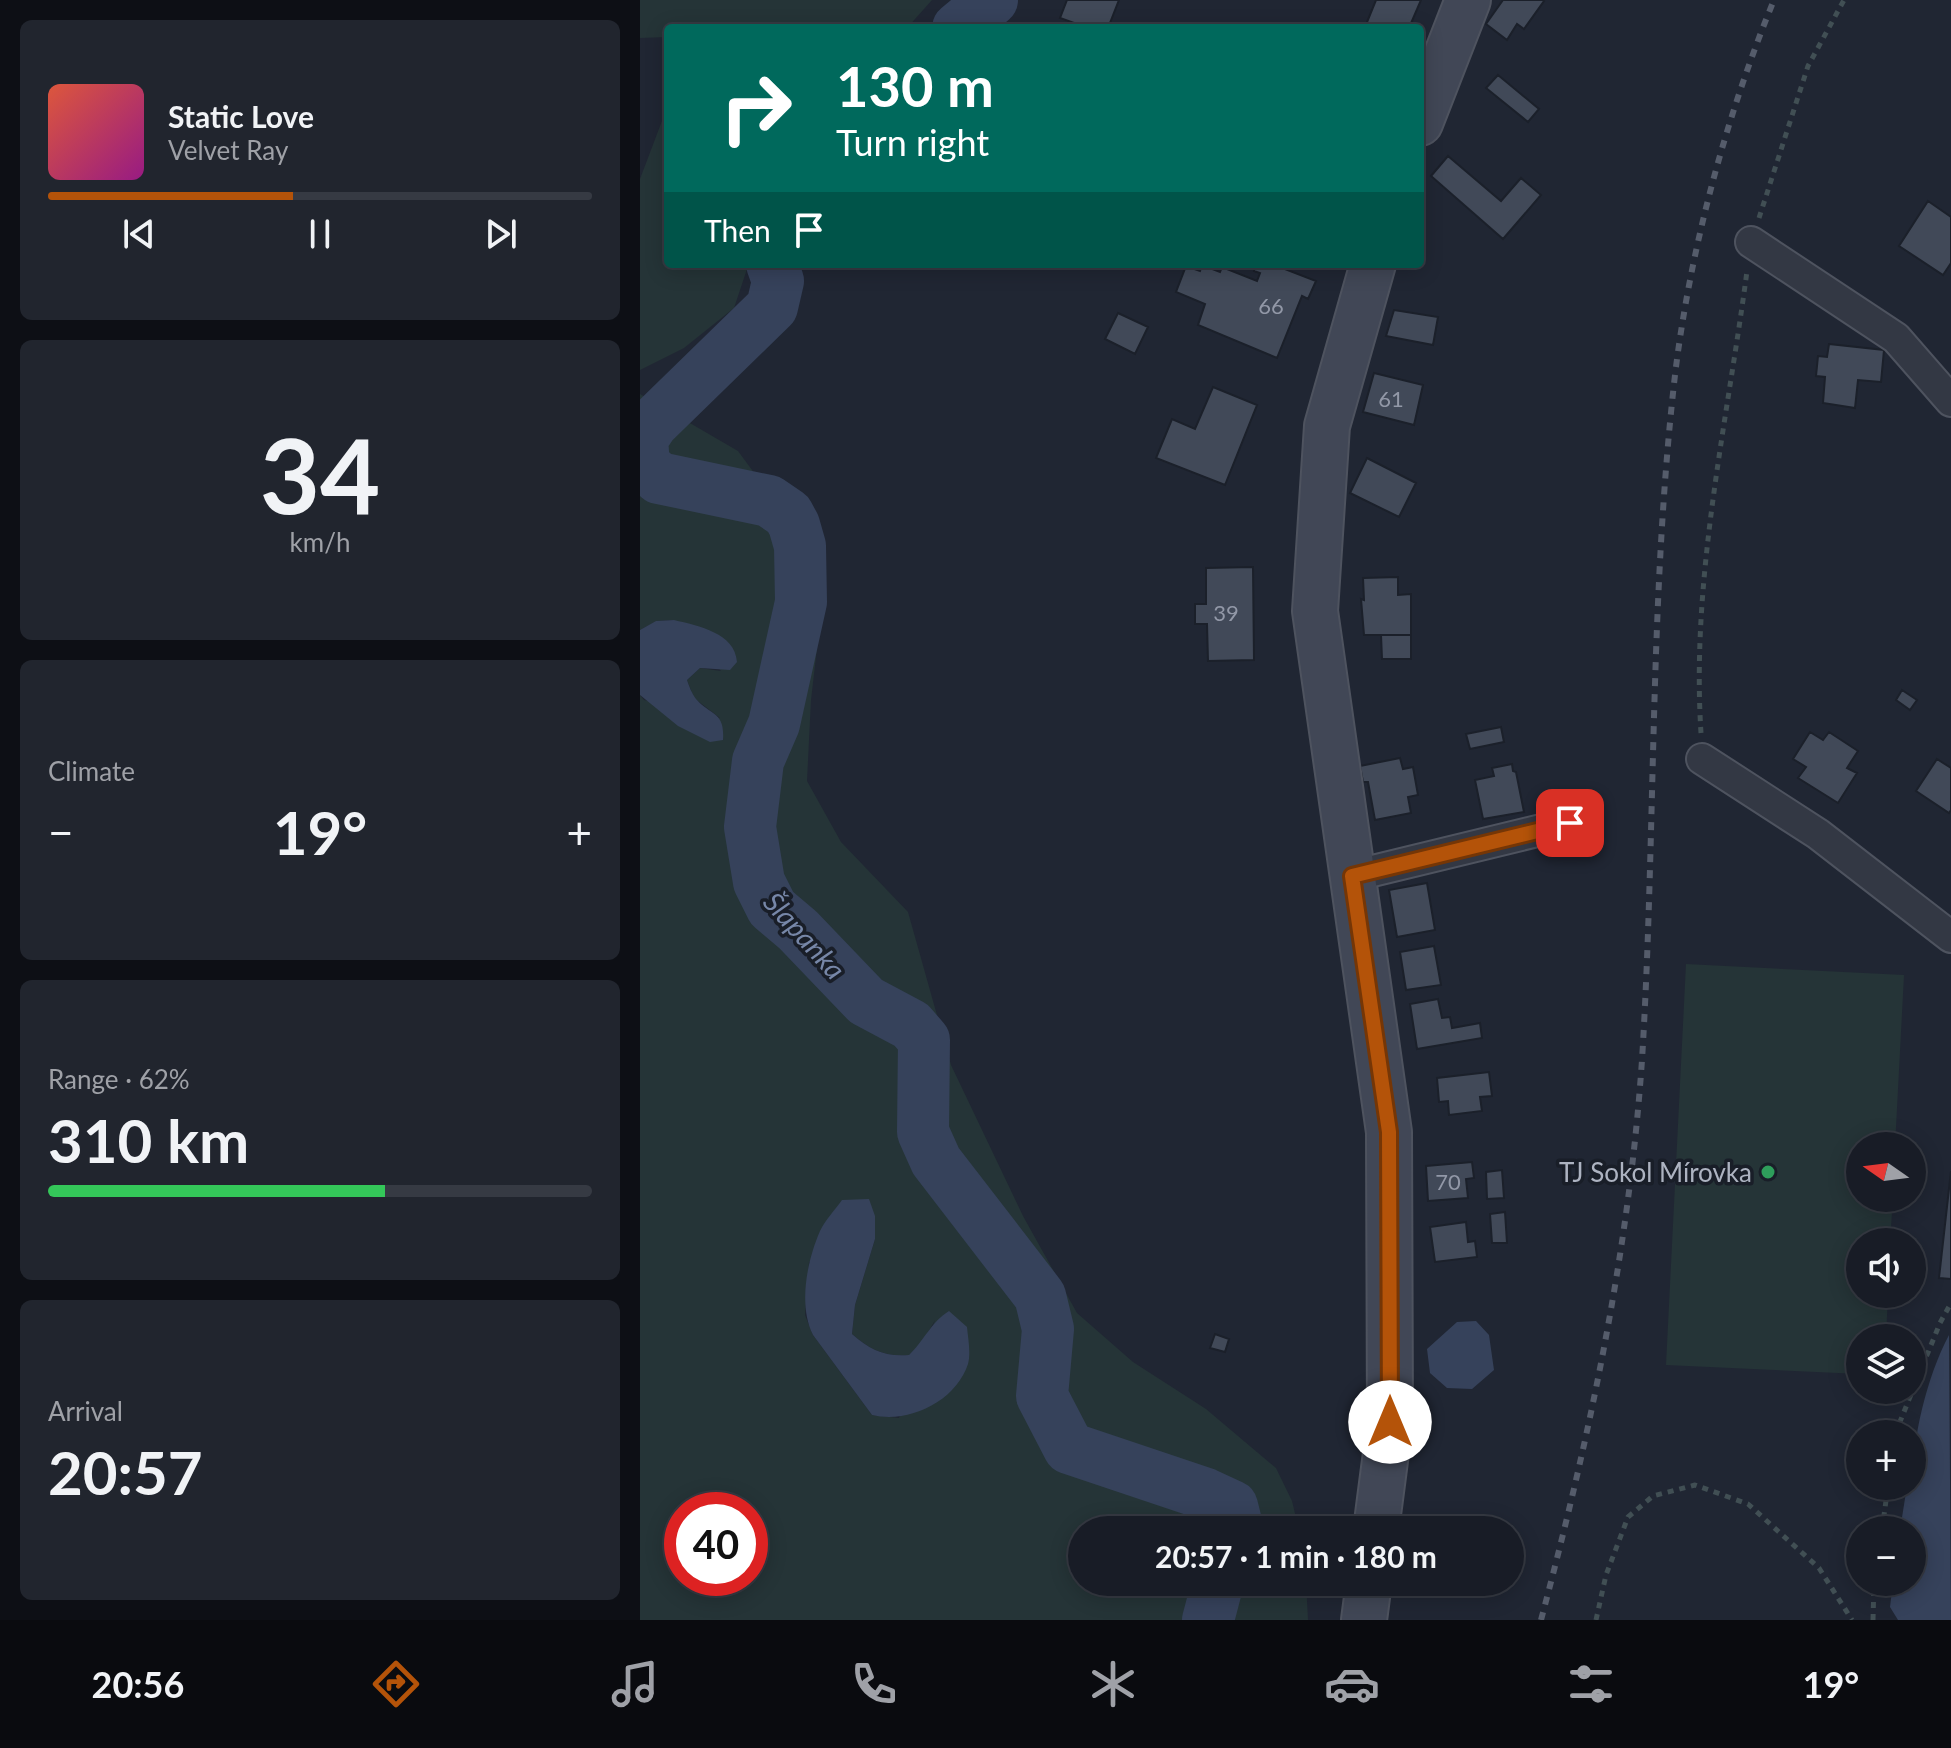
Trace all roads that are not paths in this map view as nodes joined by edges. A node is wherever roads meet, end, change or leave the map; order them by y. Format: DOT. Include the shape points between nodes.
graph roads {
  1 [pos="1468,0"];
  2 [pos="1424,113"];
  3 [pos="1751,242"];
  4 [pos="1372,268"];
  5 [pos="1951,401"];
  6 [pos="1702,759"];
  7 [pos="1570,823"];
  8 [pos="1352,876"];
  9 [pos="1951,937"];
  10 [pos="1378,1516"];
  11 [pos="1367,1596"];
  12 [pos="1364,1620"];
  1 -- 2 [label="street"];
  3 -- 5 [label="street" via="1896,338"];
  4 -- 8 [label="street" via="1327,426 1315,611"];
  6 -- 9 [label="street" via="1818,834"];
  7 -- 8 [label="street"];
  8 -- 10 [label="street" via="1389,1132 1390,1422"];
  11 -- 12 [label="street"];
}
